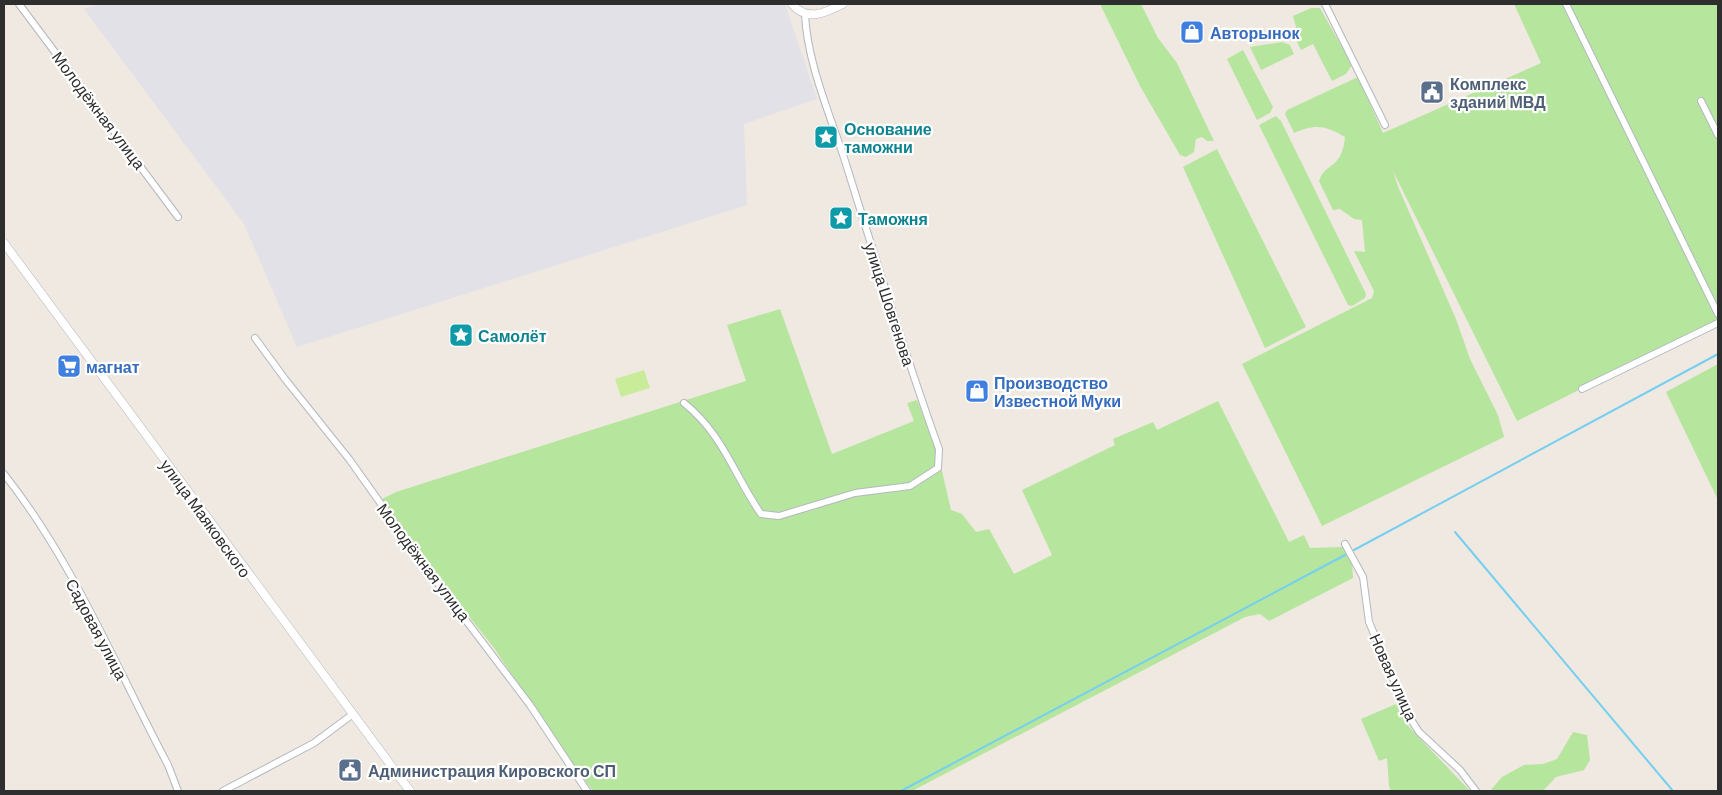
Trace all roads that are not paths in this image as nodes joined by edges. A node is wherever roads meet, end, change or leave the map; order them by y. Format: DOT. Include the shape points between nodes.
graph roads {
  1 [pos="19,4"];
  2 [pos="792,4"];
  3 [pos="843,4"];
  4 [pos="1325,4"];
  5 [pos="1566,4"];
  6 [pos="808,15"];
  7 [pos="1701,101"];
  8 [pos="1385,125"];
  9 [pos="1718,135"];
  10 [pos="178,217"];
  11 [pos="4,243"];
  12 [pos="1718,314"];
  13 [pos="1718,323"];
  14 [pos="255,338"];
  15 [pos="1582,389"];
  16 [pos="684,403"];
  17 [pos="4,474"];
  18 [pos="1345,544"];
  19 [pos="353,714"];
  20 [pos="178,791"];
  21 [pos="223,791"];
  22 [pos="410,791"];
  23 [pos="587,791"];
  24 [pos="1476,791"];
  1 -- 10 [label="street, Молодёжная улица"];
  2 -- 6 [label="street"];
  3 -- 6 [label="street" via="825,13"];
  4 -- 8 [label="street"];
  5 -- 12 [label="street"];
  6 -- 16 [label="street, улица Шовгенова" via="806,37 896,325 939,449 938,468 910,486 855,493 779,516 761,514 721,443 697,413"];
  7 -- 9 [label="street"];
  11 -- 19 [label="street, улица Маяковского"];
  13 -- 15 [label="street"];
  14 -- 23 [label="street, Молодёжная улица" via="530,705"];
  17 -- 20 [label="street, Садовая улица" via="36,518 86,605 168,764"];
  18 -- 24 [label="street, Новая улица" via="1363,577 1370,622 1410,718 1419,732 1460,770"];
  19 -- 21 [label="street" via="314,743"];
  19 -- 22 [label="street, улица Маяковского"];
}
